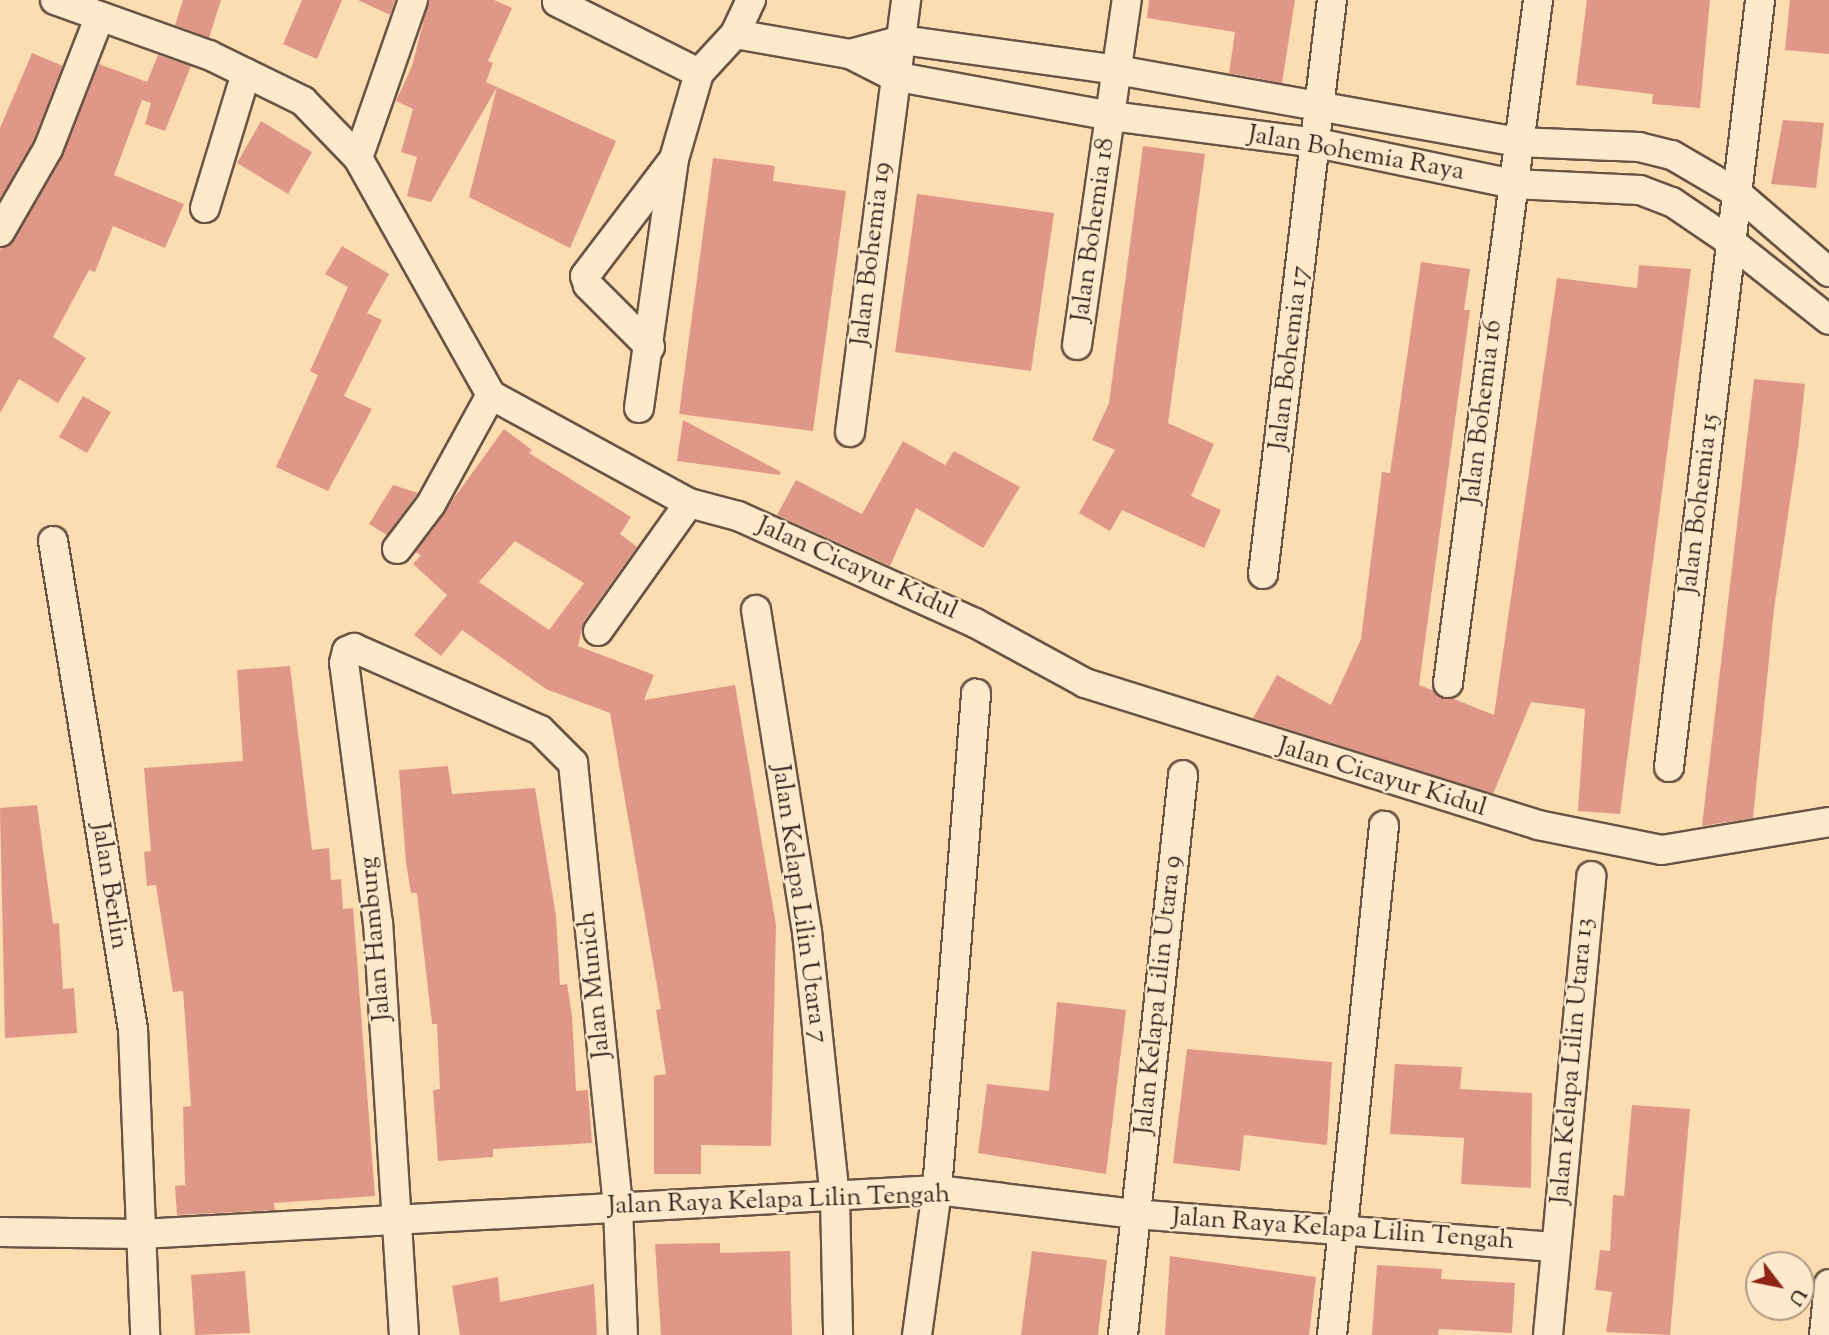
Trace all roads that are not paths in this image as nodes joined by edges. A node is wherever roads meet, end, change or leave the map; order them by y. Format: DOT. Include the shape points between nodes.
graph roads {
  1 [pos="55,0"];
  2 [pos="413,0"];
  3 [pos="751,0"];
  4 [pos="906,0"];
  5 [pos="1127,0"];
  6 [pos="1332,0"];
  7 [pos="1538,0"];
  8 [pos="1760,0"];
  9 [pos="557,2"];
  10 [pos="99,18"];
  11 [pos="735,34"];
  12 [pos="902,40"];
  13 [pos="850,54"];
  14 [pos="1117,70"];
  15 [pos="246,73"];
  16 [pos="699,73"];
  17 [pos="893,76"];
  18 [pos="1316,106"];
  19 [pos="1111,116"];
  20 [pos="1518,142"];
  21 [pos="1317,143"];
  22 [pos="358,158"];
  23 [pos="674,159"];
  24 [pos="1513,184"];
  25 [pos="1737,193"];
  26 [pos="205,208"];
  27 [pos="0,232"];
  28 [pos="1731,242"];
  29 [pos="1829,272"];
  30 [pos="1829,320"];
  31 [pos="1077,345"];
  32 [pos="649,347"];
  33 [pos="491,395"];
  34 [pos="639,408"];
  35 [pos="850,432"];
  36 [pos="689,503"];
  37 [pos="53,541"];
  38 [pos="397,549"];
  39 [pos="1263,574"];
  40 [pos="756,610"];
  41 [pos="598,631"];
  42 [pos="1448,683"];
  43 [pos="976,694"];
  44 [pos="573,763"];
  45 [pos="1670,767"];
  46 [pos="1183,775"];
  47 [pos="1829,822"];
  48 [pos="1384,826"];
  49 [pos="1591,876"];
  50 [pos="937,1190"];
  51 [pos="835,1198"];
  52 [pos="618,1207"];
  53 [pos="1134,1214"];
  54 [pos="398,1217"];
  55 [pos="1340,1230"];
  56 [pos="0,1232"];
  57 [pos="141,1234"];
  58 [pos="1556,1247"];
  59 [pos="1829,1284"];
  60 [pos="145,1335"];
  61 [pos="404,1335"];
  62 [pos="623,1335"];
  63 [pos="838,1335"];
  64 [pos="917,1335"];
  65 [pos="1123,1335"];
  66 [pos="1332,1335"];
  67 [pos="1548,1335"];
  68 [pos="1824,1335"];
  1 -- 10 [label="street"];
  2 -- 22 [label="street"];
  3 -- 11 [label="street"];
  4 -- 12 [label="street, Jalan Bohemia 19"];
  5 -- 14 [label="street, Jalan Bohemia 18"];
  6 -- 18 [label="street, Jalan Bohemia 17"];
  7 -- 20 [label="street, Jalan Bohemia 16"];
  8 -- 25 [label="street, Jalan Bohemia 15"];
  9 -- 16 [label="street"];
  10 -- 15 [label="street"];
  10 -- 27 [label="street" via="48,149"];
  11 -- 13 [label="street, Jalan Bohemia Raya"];
  11 -- 16 [label="street"];
  12 -- 13 [label="street, Jalan Bohemia Raya"];
  12 -- 14 [label="street, Jalan Bohemia Raya"];
  12 -- 17 [label="street, Jalan Bohemia 19"];
  13 -- 17 [label="street, Jalan Bohemia Raya"];
  14 -- 18 [label="street, Jalan Bohemia Raya"];
  14 -- 19 [label="street, Jalan Bohemia 18"];
  15 -- 22 [label="street" via="303,101"];
  15 -- 26 [label="street"];
  16 -- 23 [label="street"];
  17 -- 19 [label="street, Jalan Bohemia Raya"];
  17 -- 35 [label="street, Jalan Bohemia 19"];
  18 -- 20 [label="street, Jalan Bohemia Raya"];
  18 -- 21 [label="street, Jalan Bohemia 17"];
  19 -- 21 [label="street, Jalan Bohemia Raya"];
  19 -- 31 [label="street, Jalan Bohemia 18"];
  20 -- 24 [label="street, Jalan Bohemia 16"];
  20 -- 25 [label="street, Jalan Bohemia Raya" via="1639,147 1672,155"];
  21 -- 24 [label="street, Jalan Bohemia Raya"];
  21 -- 39 [label="street, Jalan Bohemia 17"];
  22 -- 33 [label="street"];
  23 -- 32 [label="street"];
  23 -- 32 [label="street" via="585,275 588,285"];
  24 -- 28 [label="street, Jalan Bohemia Raya" via="1640,190 1672,202"];
  24 -- 42 [label="street, Jalan Bohemia 16"];
  25 -- 28 [label="street, Jalan Bohemia 15"];
  25 -- 29 [label="street, Jalan Bohemia Raya"];
  28 -- 30 [label="street, Jalan Bohemia Raya"];
  28 -- 45 [label="street, Jalan Bohemia 15"];
  32 -- 34 [label="street"];
  33 -- 36 [label="street, Jalan Cicayur Kidul"];
  33 -- 38 [label="street" via="431,504"];
  36 -- 41 [label="street"];
  36 -- 47 [label="street, Jalan Cicayur Kidul" via="738,516 788,538 975,623 1085,682 1538,825 1662,850 1761,837"];
  37 -- 57 [label="street, Jalan Berlin" via="133,1030"];
  40 -- 51 [label="street, Jalan Kelapa Lilin Utara 7" via="807,932"];
  43 -- 50 [label="street"];
  44 -- 52 [label="street, Jalan Munich"];
  44 -- 54 [label="street, Jalan Hamburg" via="540,730 354,648 346,651 378,924"];
  46 -- 53 [label="street, Jalan Kelapa Lilin Utara 9"];
  48 -- 55 [label="street"];
  49 -- 58 [label="street, Jalan Kelapa Lilin Utara 13"];
  50 -- 51 [label="street, Jalan Raya Kelapa Lilin Tengah"];
  50 -- 53 [label="street, Jalan Raya Kelapa Lilin Tengah"];
  50 -- 64 [label="street"];
  51 -- 52 [label="street, Jalan Raya Kelapa Lilin Tengah"];
  51 -- 63 [label="street, Jalan Kelapa Lilin Utara 7"];
  52 -- 54 [label="street, Jalan Raya Kelapa Lilin Tengah"];
  52 -- 62 [label="street, Jalan Munich"];
  53 -- 55 [label="street, Jalan Raya Kelapa Lilin Tengah"];
  53 -- 65 [label="street, Jalan Kelapa Lilin Utara 9"];
  54 -- 57 [label="street, Jalan Raya Kelapa Lilin Tengah"];
  54 -- 61 [label="street, Jalan Hamburg"];
  55 -- 58 [label="street, Jalan Raya Kelapa Lilin Tengah"];
  55 -- 66 [label="street"];
  56 -- 57 [label="street, Jalan Raya Kelapa Lilin Tengah"];
  57 -- 60 [label="street, Jalan Berlin"];
  58 -- 67 [label="street, Jalan Kelapa Lilin Utara 13"];
  59 -- 68 [label="street"];
}
